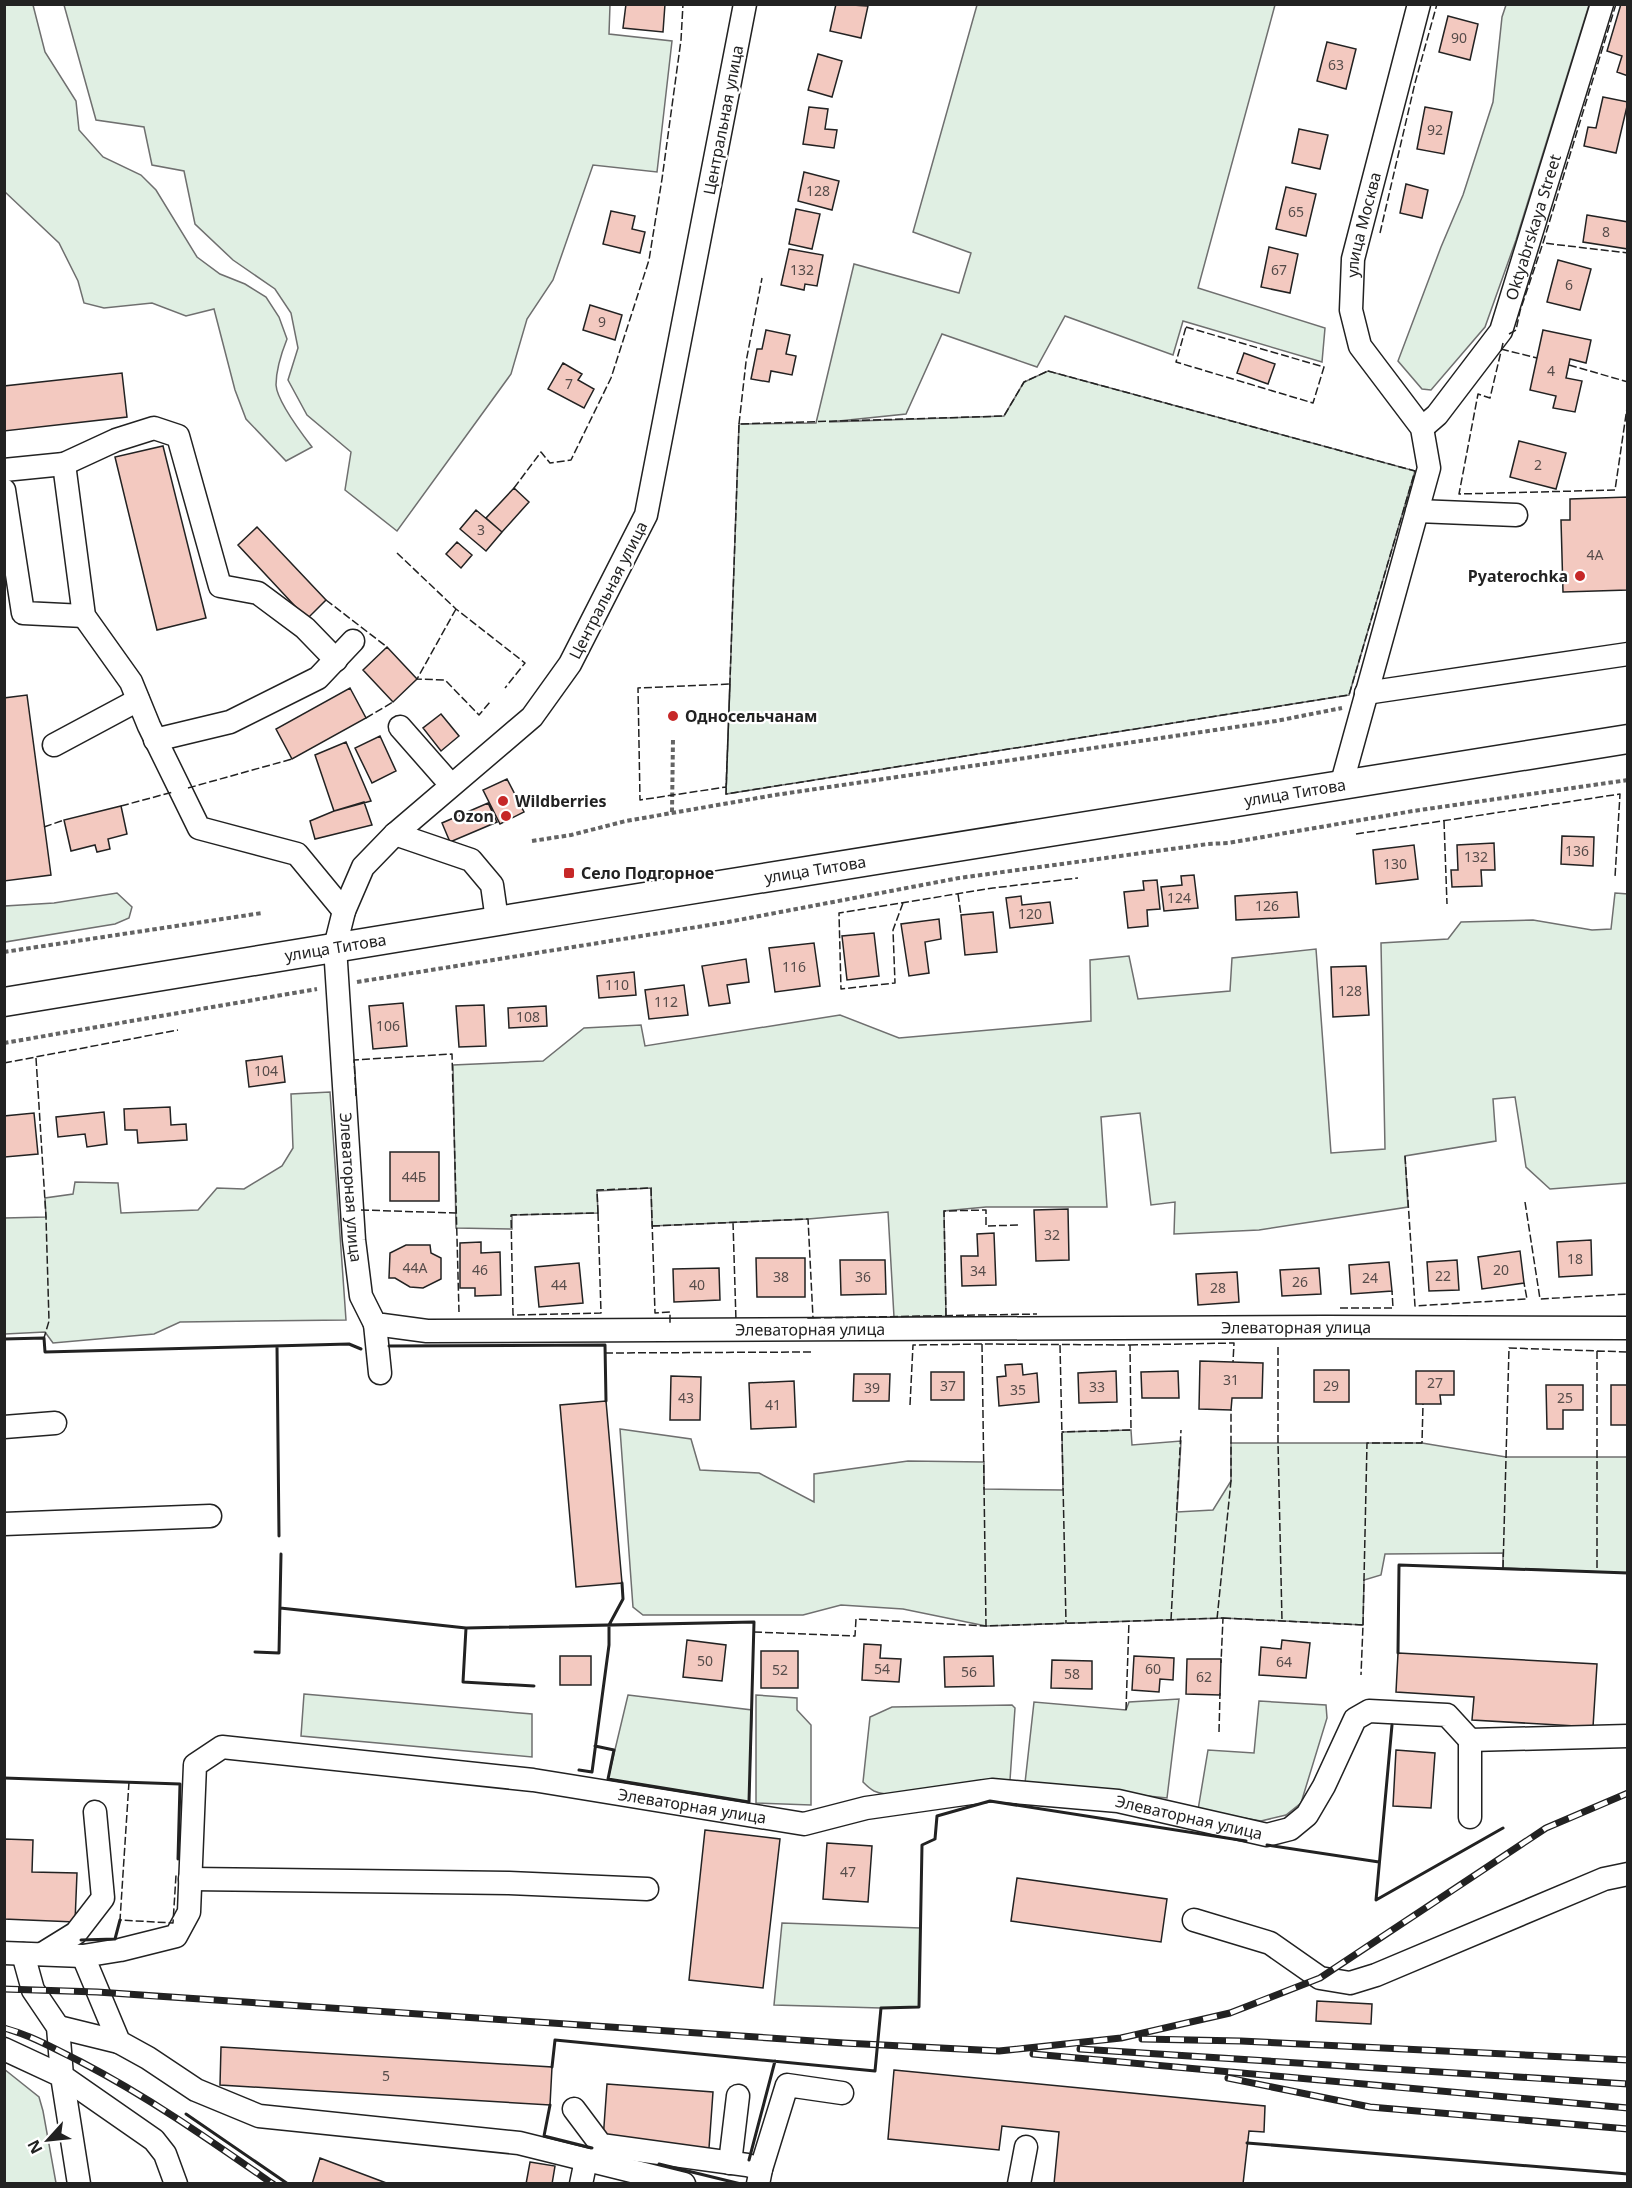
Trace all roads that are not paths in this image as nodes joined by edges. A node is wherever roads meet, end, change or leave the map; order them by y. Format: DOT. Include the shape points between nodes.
graph roads {
  1 [pos="745,4"];
  2 [pos="1419,4"];
  3 [pos="1602,4"];
  4 [pos="1422,428"];
  5 [pos="64,464"];
  6 [pos="4,470"];
  7 [pos="4,490"];
  8 [pos="1417,510"];
  9 [pos="1516,515"];
  10 [pos="84,616"];
  11 [pos="353,642"];
  12 [pos="1628,654"];
  13 [pos="336,660"];
  14 [pos="1365,698"];
  15 [pos="138,700"];
  16 [pos="400,727"];
  17 [pos="1628,739"];
  18 [pos="155,740"];
  19 [pos="54,746"];
  20 [pos="452,785"];
  21 [pos="1341,786"];
  22 [pos="394,834"];
  23 [pos="344,911"];
  24 [pos="497,920"];
  25 [pos="335,947"];
  26 [pos="4,1002"];
  27 [pos="375,1324"];
  28 [pos="1628,1328"];
  29 [pos="380,1373"];
  30 [pos="55,1423"];
  31 [pos="4,1427"];
  32 [pos="210,1516"];
  33 [pos="4,1524"];
  34 [pos="1628,1737"];
  35 [pos="1470,1740"];
  36 [pos="94,1812"];
  37 [pos="1470,1817"];
  38 [pos="1628,1874"];
  39 [pos="190,1879"];
  40 [pos="647,1889"];
  41 [pos="1194,1920"];
  42 [pos="23,1954"];
  43 [pos="83,1956"];
  44 [pos="58,2027"];
  45 [pos="119,2042"];
  46 [pos="4,2049"];
  47 [pos="62,2076"];
  48 [pos="842,2093"];
  49 [pos="738,2096"];
  50 [pos="574,2109"];
  51 [pos="1026,2147"];
  52 [pos="586,2160"];
  53 [pos="730,2163"];
  54 [pos="759,2176"];
  55 [pos="79,2184"];
  56 [pos="176,2184"];
  57 [pos="581,2184"];
  58 [pos="684,2184"];
  59 [pos="1019,2184"];
  1 -- 20 [label="street, Центральная улица" via="646,515 570,664 532,717"];
  2 -- 4 [label="street, улица Москва" via="1353,259 1351,310 1360,346"];
  3 -- 4 [label="street, Oktyabrskaya Street" via="1501,331 1437,415"];
  4 -- 8 [label="street" via="1429,468"];
  5 -- 6 [label="street"];
  5 -- 10 [label="street"];
  5 -- 13 [label="street" via="153,428 178,436 220,586 258,593 305,628"];
  7 -- 10 [label="street" via="23,613"];
  8 -- 9 [label="street"];
  8 -- 14 [label="street"];
  10 -- 15 [label="street" via="131,682"];
  11 -- 13 [label="street"];
  12 -- 14 [label="street"];
  13 -- 18 [label="street" via="318,678 230,722"];
  14 -- 21 [label="street"];
  15 -- 18 [label="street"];
  15 -- 19 [label="street"];
  16 -- 20 [label="street"];
  17 -- 21 [label="main road, улица Титова"];
  18 -- 23 [label="street" via="199,828 297,854"];
  20 -- 22 [label="street, Центральная улица"];
  21 -- 24 [label="main road, улица Титова"];
  22 -- 23 [label="street, Центральная улица" via="363,867"];
  22 -- 24 [label="street" via="471,860 492,885"];
  23 -- 25 [label="street, Центральная улица"];
  24 -- 25 [label="main road, улица Титова"];
  25 -- 26 [label="main road, улица Титова"];
  25 -- 27 [label="street, Элеваторная улица" via="354,1239 361,1296"];
  27 -- 28 [label="street, Элеваторная улица" via="427,1331"];
  27 -- 29 [label="street"];
  30 -- 31 [label="street"];
  32 -- 33 [label="street"];
  34 -- 35 [label="street"];
  35 -- 37 [label="street"];
  35 -- 39 [label="street, Элеваторная улица" via="1447,1715 1369,1711 1355,1719 1307,1815 1290,1829 1267,1835 1118,1801 992,1790 866,1809 804,1824 533,1780 222,1747 195,1765"];
  36 -- 42 [label="street" via="103,1898 76,1933"];
  38 -- 41 [label="street" via="1604,1879 1350,1983 1320,1978 1270,1943"];
  39 -- 40 [label="street"];
  39 -- 43 [label="street, Элеваторная улица" via="189,1912 176,1936"];
  42 -- 43 [label="street, Элеваторная улица"];
  42 -- 44 [label="street" via="33,1990"];
  43 -- 45 [label="street"];
  44 -- 45 [label="street"];
  44 -- 47 [label="street"];
  45 -- 52 [label="street" via="196,2090 259,2116 519,2144"];
  46 -- 47 [label="street"];
  47 -- 55 [label="street"];
  47 -- 56 [label="street" via="154,2140 165,2154"];
  48 -- 54 [label="street" via="787,2085"];
  49 -- 53 [label="street"];
  50 -- 53 [label="street" via="601,2145"];
  51 -- 59 [label="street"];
  52 -- 57 [label="street"];
  52 -- 58 [label="street"];
  53 -- 54 [label="street"];
}
